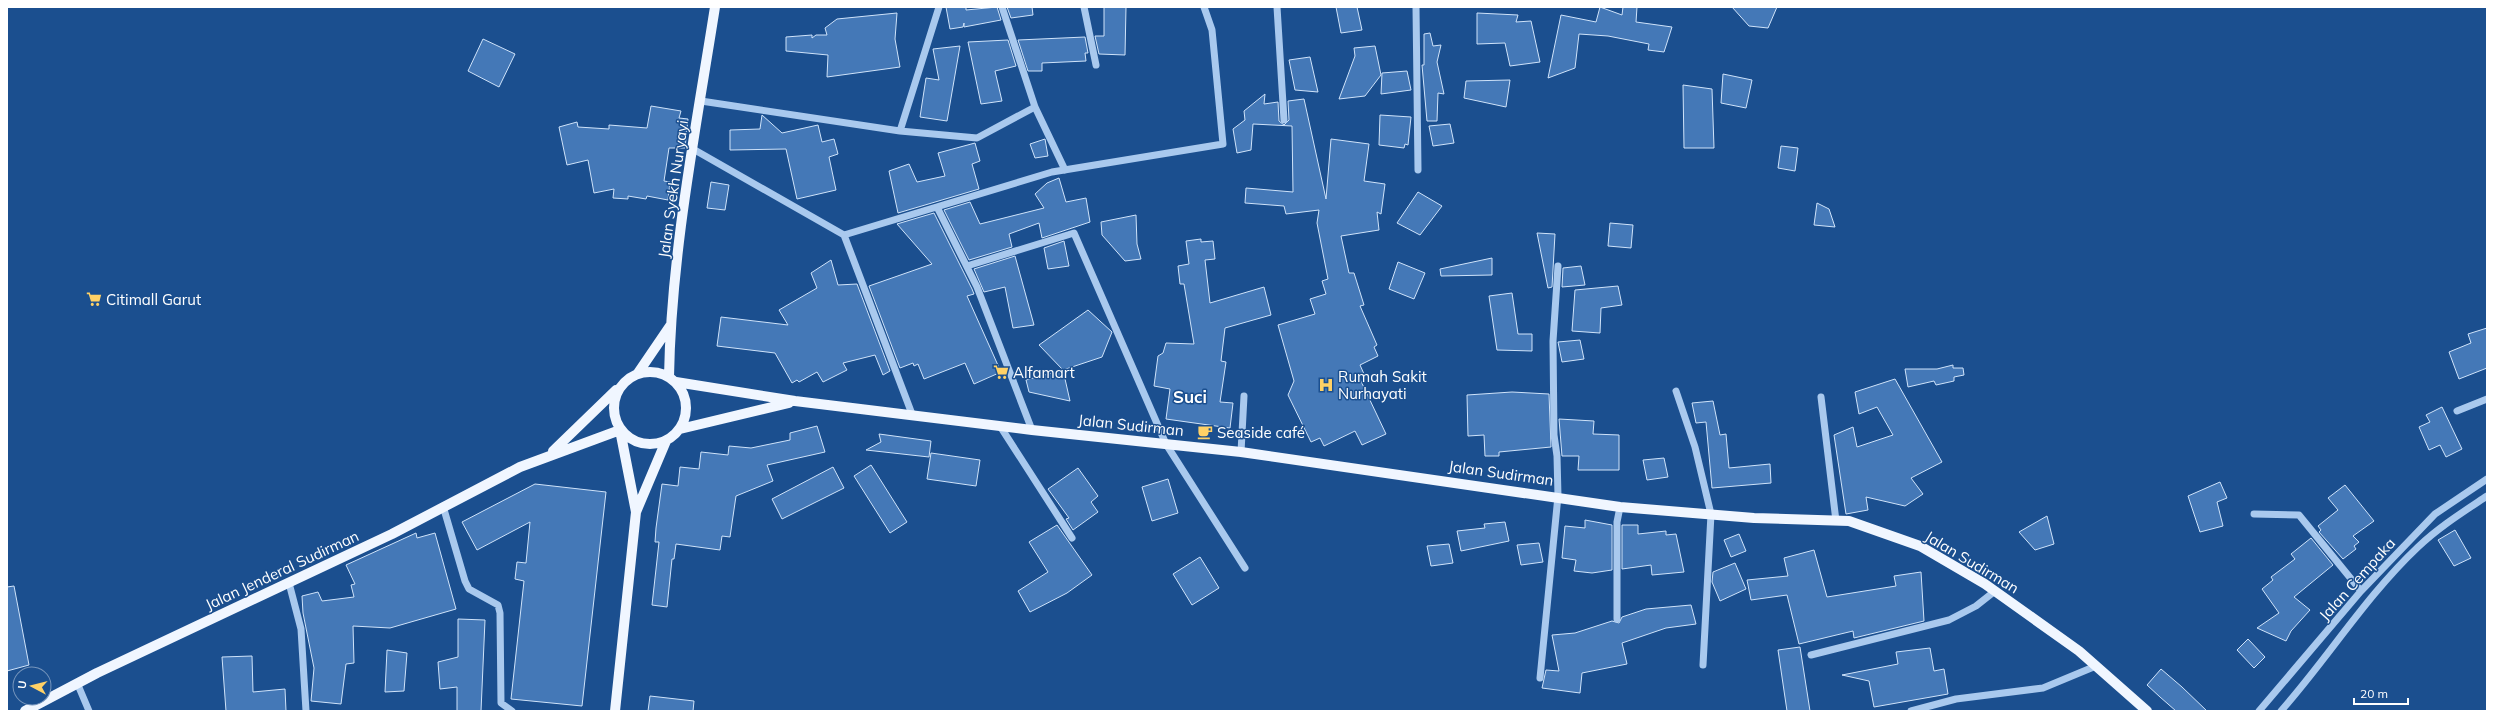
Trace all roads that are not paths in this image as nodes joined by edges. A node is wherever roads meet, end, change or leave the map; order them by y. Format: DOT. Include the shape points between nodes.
graph roads {
  1 [pos="715,7"];
  2 [pos="938,7"];
  3 [pos="1002,7"];
  4 [pos="1084,7"];
  5 [pos="1204,7"];
  6 [pos="1277,7"];
  7 [pos="1416,7"];
  8 [pos="1096,65"];
  9 [pos="701,101"];
  10 [pos="1035,107"];
  11 [pos="1284,120"];
  12 [pos="900,131"];
  13 [pos="693,149"];
  14 [pos="1065,170"];
  15 [pos="1418,170"];
  16 [pos="937,207"];
  17 [pos="844,234"];
  18 [pos="967,266"];
  19 [pos="1558,266"];
  20 [pos="670,326"];
  21 [pos="638,373"];
  22 [pos="672,379"];
  23 [pos="620,387"];
  24 [pos="1676,391"];
  25 [pos="1244,396"];
  26 [pos="1821,397"];
  27 [pos="2487,399"];
  28 [pos="795,401"];
  29 [pos="2457,411"];
  30 [pos="912,414"];
  31 [pos="1000,426"];
  32 [pos="680,429"];
  33 [pos="620,430"];
  34 [pos="1032,430"];
  35 [pos="666,441"];
  36 [pos="1166,444"];
  37 [pos="1242,452"];
  38 [pos="550,454"];
  39 [pos="2487,479"];
  40 [pos="1558,496"];
  41 [pos="2487,496"];
  42 [pos="443,506"];
  43 [pos="1620,507"];
  44 [pos="636,512"];
  45 [pos="1711,514"];
  46 [pos="2254,514"];
  47 [pos="1836,521"];
  48 [pos="1072,538"];
  49 [pos="1245,568"];
  50 [pos="289,583"];
  51 [pos="1995,591"];
  52 [pos="2361,591"];
  53 [pos="1617,619"];
  54 [pos="1811,655"];
  55 [pos="1703,665"];
  56 [pos="2096,666"];
  57 [pos="1540,678"];
  58 [pos="78,685"];
  59 [pos="26,711"];
  60 [pos="89,711"];
  61 [pos="306,711"];
  62 [pos="512,711"];
  63 [pos="615,711"];
  64 [pos="1911,711"];
  65 [pos="2147,711"];
  66 [pos="2259,711"];
  67 [pos="2280,711"];
  1 -- 9 [label="main road, Jalan Syekh Nuryayi"];
  2 -- 12 [label="street"];
  3 -- 10 [label="street"];
  4 -- 8 [label="street"];
  5 -- 14 [label="street" via="1212,30 1223,144"];
  6 -- 11 [label="street"];
  7 -- 15 [label="street"];
  9 -- 12 [label="street"];
  9 -- 13 [label="main road, Jalan Syekh Nuryayi"];
  10 -- 12 [label="street" via="977,138"];
  10 -- 14 [label="street"];
  13 -- 17 [label="street"];
  13 -- 20 [label="main road, Jalan Syekh Nuryayi"];
  14 -- 16 [label="street"];
  16 -- 17 [label="street"];
  16 -- 18 [label="street"];
  17 -- 30 [label="street"];
  18 -- 34 [label="street"];
  18 -- 36 [label="street" via="1074,233"];
  19 -- 40 [label="street" via="1553,341 1554,435"];
  20 -- 21 [label="main road"];
  20 -- 22 [label="main road, Jalan Syekh Nuryayi"];
  21 -- 22 [label="main road" via="659,372"];
  21 -- 23 [label="main road"];
  22 -- 28 [label="main road, Jalan Sudirman"];
  22 -- 32 [label="main road" via="682,390 686,405"];
  23 -- 33 [label="main road" via="613,408"];
  23 -- 38 [label="main road, Jalan Jenderal Sudirman"];
  24 -- 45 [label="street" via="1695,447"];
  25 -- 37 [label="street"];
  26 -- 47 [label="street"];
  27 -- 29 [label="street"];
  28 -- 30 [label="main road, Jalan Sudirman"];
  28 -- 32 [label="main road, Jalan Sudirman"];
  30 -- 31 [label="main road, Jalan Sudirman"];
  31 -- 34 [label="main road, Jalan Sudirman"];
  31 -- 48 [label="street"];
  32 -- 35 [label="main road"];
  33 -- 35 [label="main road" via="636,442 651,444"];
  33 -- 38 [label="main road, Jalan Jenderal Sudirman"];
  33 -- 44 [label="main road"];
  34 -- 36 [label="main road, Jalan Sudirman"];
  35 -- 44 [label="main road"];
  36 -- 37 [label="main road, Jalan Sudirman"];
  36 -- 49 [label="street"];
  37 -- 40 [label="main road, Jalan Sudirman"];
  38 -- 42 [label="main road, Jalan Jenderal Sudirman"];
  39 -- 52 [label="street, Jalan Cempaka" via="2434,514"];
  40 -- 43 [label="main road, Jalan Sudirman"];
  40 -- 57 [label="street"];
  41 -- 67 [label="street, Jalan Cempaka" via="2448,522 2417,548 2382,586"];
  42 -- 50 [label="main road, Jalan Jenderal Sudirman" via="392,534"];
  42 -- 62 [label="street" via="469,589 498,605 501,703"];
  43 -- 45 [label="main road, Jalan Sudirman"];
  43 -- 53 [label="street" via="1617,522"];
  44 -- 63 [label="main road"];
  45 -- 47 [label="main road, Jalan Sudirman"];
  45 -- 55 [label="street"];
  46 -- 52 [label="street" via="2299,515"];
  47 -- 51 [label="main road, Jalan Sudirman" via="1849,521 1920,546"];
  50 -- 58 [label="main road, Jalan Jenderal Sudirman" via="97,673"];
  50 -- 61 [label="street" via="301,629"];
  51 -- 54 [label="street" via="1969,610 1949,620"];
  51 -- 56 [label="main road, Jalan Sudirman"];
  52 -- 66 [label="street, Jalan Cempaka"];
  56 -- 64 [label="street" via="2043,688 1956,699"];
  56 -- 65 [label="main road, Jalan Sudirman"];
  58 -- 59 [label="main road, Jalan Jenderal Sudirman"];
  58 -- 60 [label="street"];
}
